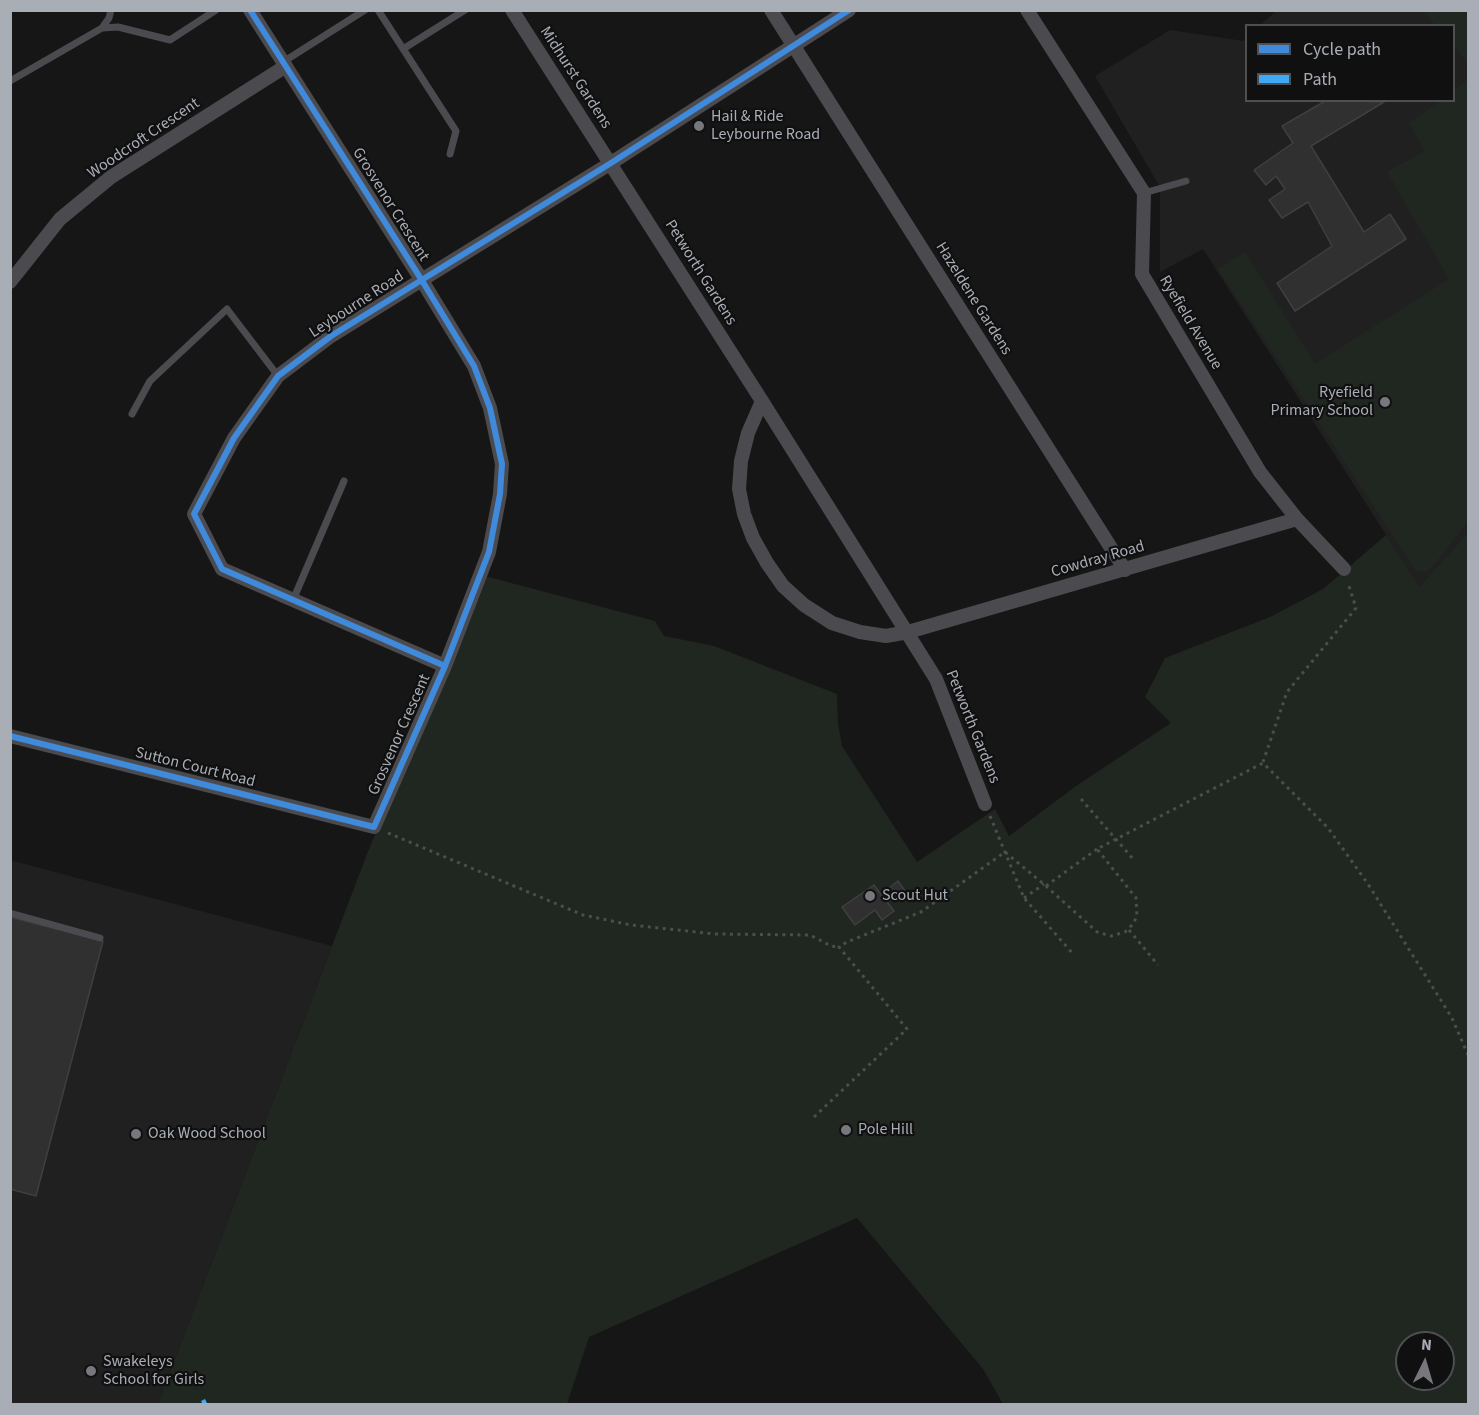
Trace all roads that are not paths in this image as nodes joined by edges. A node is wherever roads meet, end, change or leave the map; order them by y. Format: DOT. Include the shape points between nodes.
graph roads {
  1 [pos="111,10"];
  2 [pos="216,10"];
  3 [pos="250,10"];
  4 [pos="365,10"];
  5 [pos="378,10"];
  6 [pos="465,10"];
  7 [pos="512,10"];
  8 [pos="771,10"];
  9 [pos="849,10"];
  10 [pos="1027,10"];
  11 [pos="102,28"];
  12 [pos="794,46"];
  13 [pos="403,49"];
  14 [pos="284,64"];
  15 [pos="10,81"];
  16 [pos="450,154"];
  17 [pos="611,163"];
  18 [pos="1186,181"];
  19 [pos="1144,193"];
  20 [pos="421,279"];
  21 [pos="10,282"];
  22 [pos="278,376"];
  23 [pos="762,401"];
  24 [pos="132,414"];
  25 [pos="344,481"];
  26 [pos="1297,519"];
  27 [pos="1344,569"];
  28 [pos="1125,570"];
  29 [pos="293,600"];
  30 [pos="908,632"];
  31 [pos="445,666"];
  32 [pos="10,736"];
  33 [pos="985,804"];
  34 [pos="374,827"];
  35 [pos="10,913"];
  36 [pos="100,938"];
  1 -- 11 [label="lane"];
  2 -- 11 [label="lane" via="170,40 118,27"];
  3 -- 14 [label="street, Grosvenor Crescent"];
  4 -- 14 [label="lane"];
  5 -- 13 [label="lane"];
  6 -- 13 [label="lane"];
  7 -- 17 [label="street, Midhurst Gardens"];
  8 -- 12 [label="street"];
  9 -- 12 [label="street, Leybourne Road"];
  10 -- 19 [label="street"];
  11 -- 15 [label="lane"];
  12 -- 17 [label="street, Leybourne Road"];
  12 -- 28 [label="street, Hazeldene Gardens"];
  13 -- 16 [label="lane" via="456,131"];
  14 -- 20 [label="street, Grosvenor Crescent"];
  14 -- 21 [label="street, Woodcroft Crescent" via="111,177 60,219"];
  17 -- 20 [label="street, Leybourne Road"];
  17 -- 23 [label="street, Petworth Gardens"];
  18 -- 19 [label="lane"];
  19 -- 26 [label="street, Ryefield Avenue" via="1142,274 1260,472"];
  20 -- 22 [label="street, Leybourne Road" via="331,336"];
  20 -- 31 [label="street, Grosvenor Crescent" via="474,366 490,408 502,464 489,552"];
  22 -- 24 [label="lane" via="227,309 150,381"];
  22 -- 29 [label="street, Leybourne Road" via="234,438 194,514 222,569"];
  23 -- 30 [label="street, Petworth Gardens"];
  23 -- 30 [label="street" via="748,433 739,489 744,514 767,564 783,586 832,623 860,633 886,636"];
  25 -- 29 [label="lane"];
  26 -- 27 [label="street, Ryefield Avenue"];
  26 -- 28 [label="street, Cowdray Road"];
  28 -- 30 [label="street, Cowdray Road"];
  29 -- 31 [label="street, Leybourne Road"];
  30 -- 33 [label="street, Petworth Gardens" via="936,679"];
  31 -- 34 [label="street, Grosvenor Crescent"];
  32 -- 34 [label="street, Sutton Court Road"];
  35 -- 36 [label="lane"];
}
